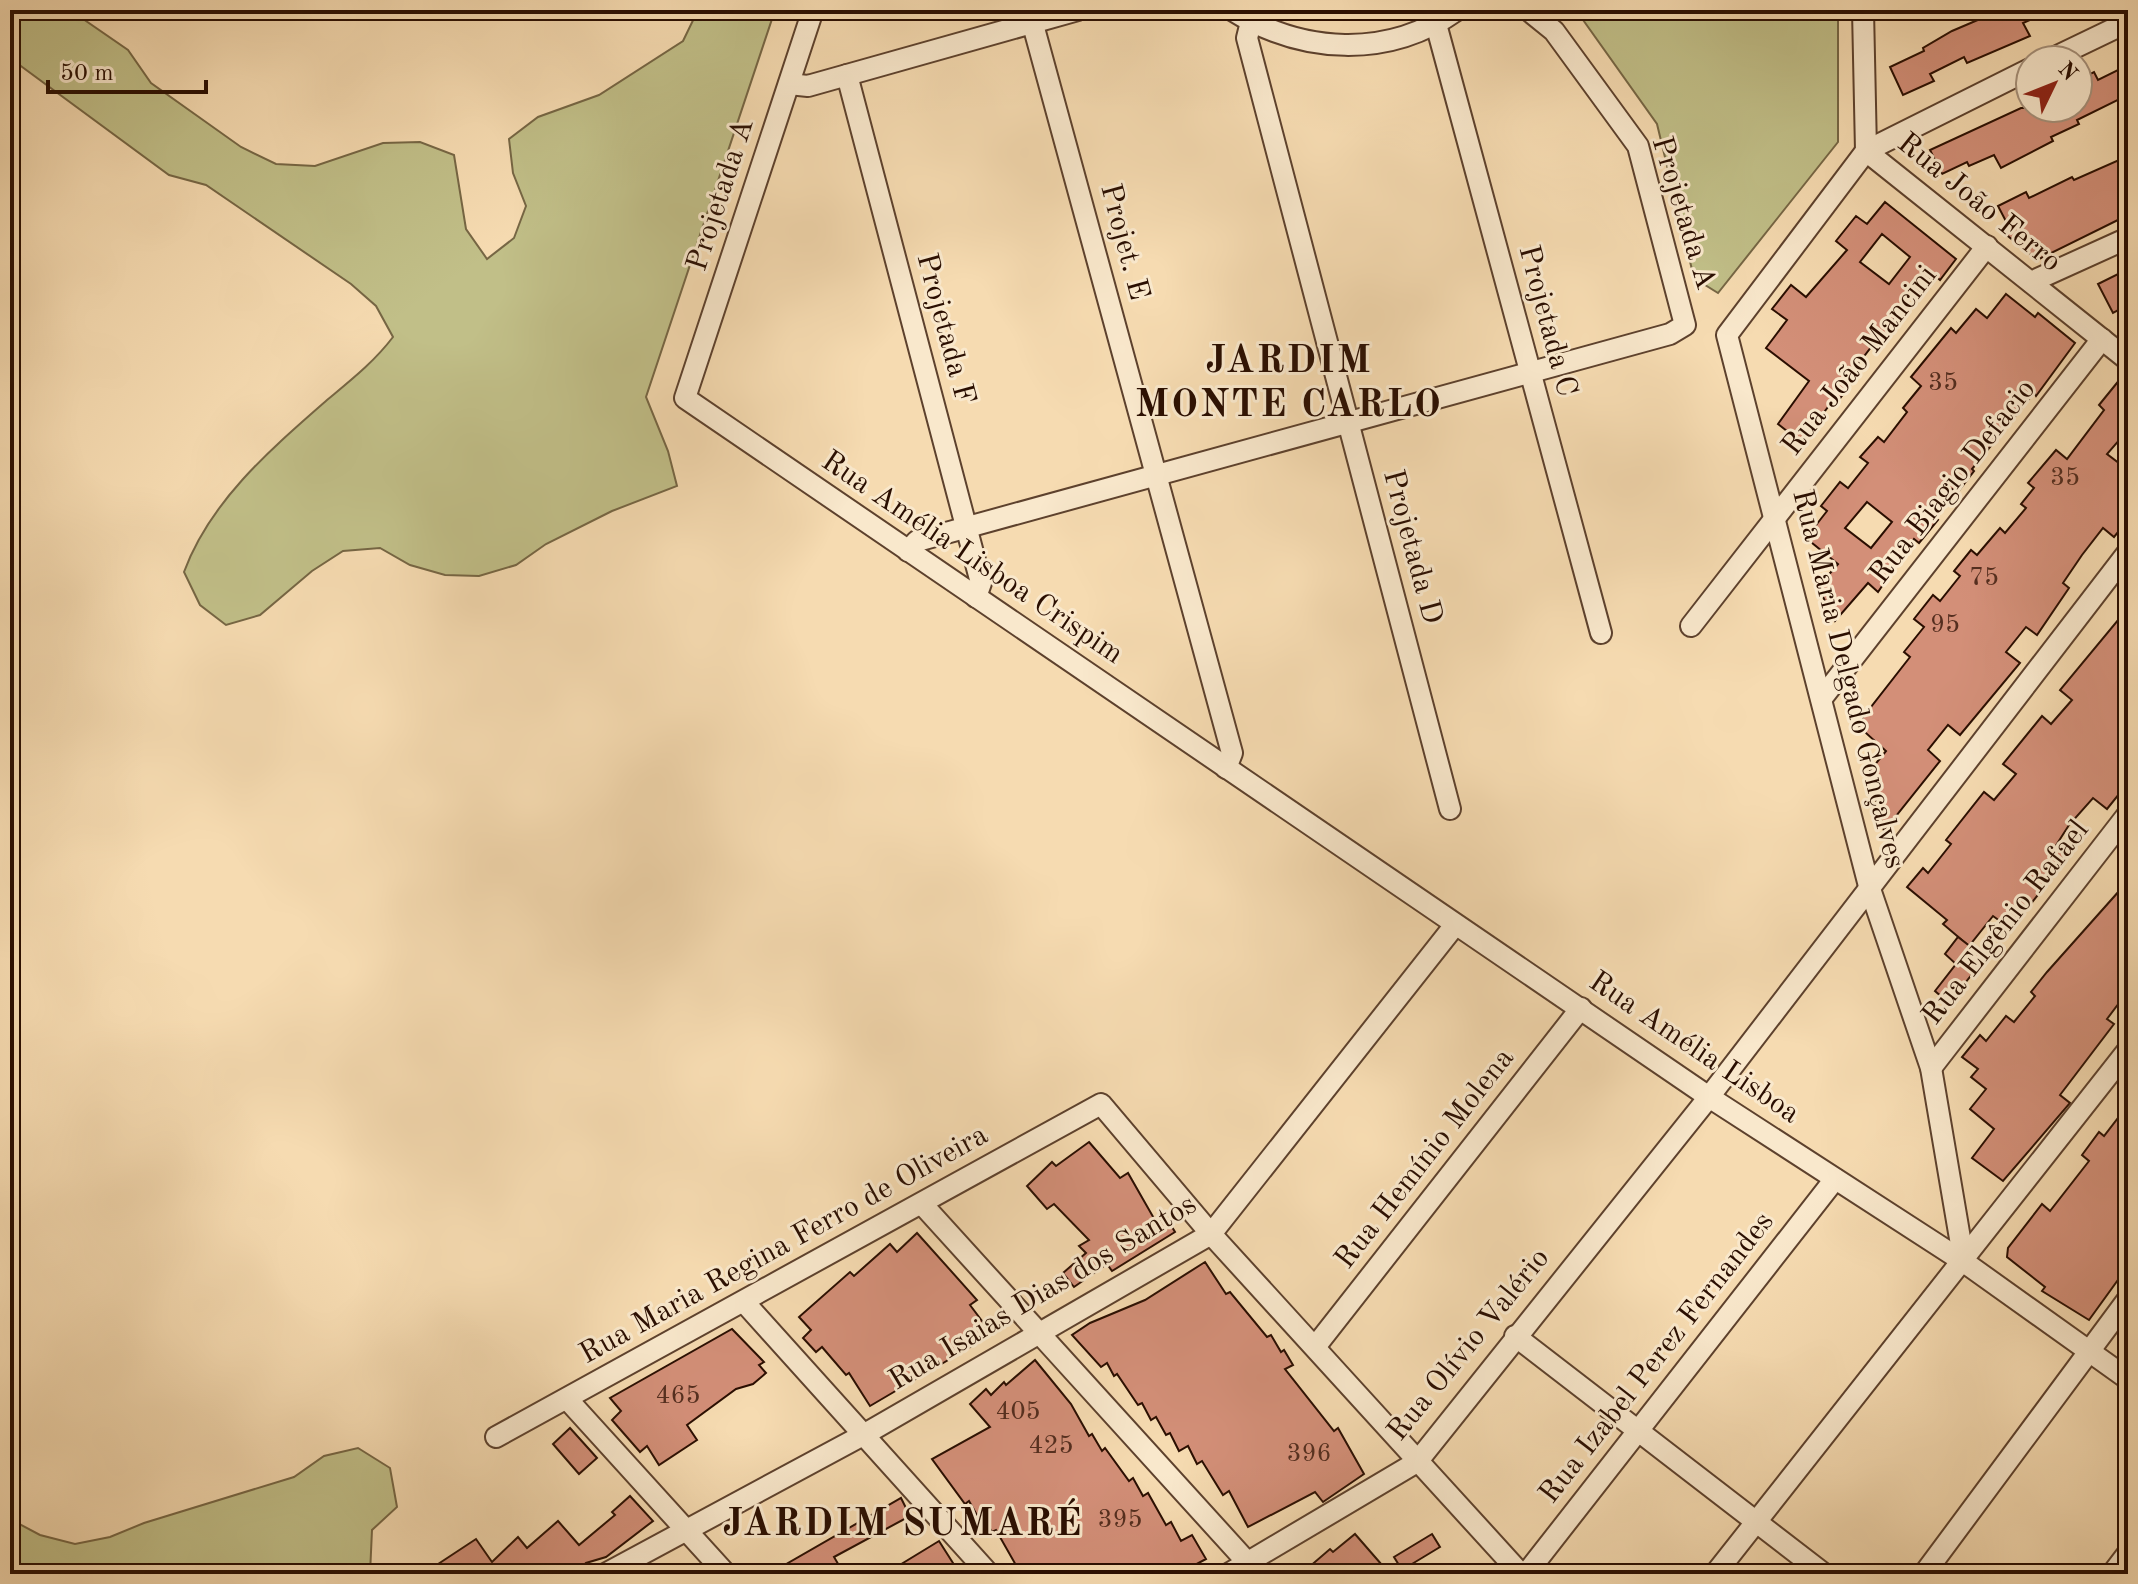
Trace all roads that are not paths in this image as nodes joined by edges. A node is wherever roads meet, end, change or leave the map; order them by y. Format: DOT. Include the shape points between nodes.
graph roads {
  1 [pos="813,10"];
  2 [pos="1078,10"];
  3 [pos="1232,10"];
  4 [pos="1457,10"];
  5 [pos="1528,10"];
  6 [pos="1863,10"];
  7 [pos="1031,16"];
  8 [pos="1251,22"];
  9 [pos="2128,22"];
  10 [pos="1436,24"];
  11 [pos="2082,44"];
  12 [pos="847,75"];
  13 [pos="2014,77"];
  14 [pos="789,84"];
  15 [pos="1866,151"];
  16 [pos="2128,238"];
  17 [pos="1987,246"];
  18 [pos="2031,282"];
  19 [pos="2102,339"];
  20 [pos="2128,360"];
  21 [pos="1530,373"];
  22 [pos="685,398"];
  23 [pos="1348,423"];
  24 [pos="1156,475"];
  25 [pos="1777,518"];
  26 [pos="966,528"];
  27 [pos="908,551"];
  28 [pos="2128,552"];
  29 [pos="976,597"];
  30 [pos="1691,626"];
  31 [pos="1601,633"];
  32 [pos="1822,698"];
  33 [pos="1226,768"];
  34 [pos="1450,809"];
  35 [pos="2128,814"];
  36 [pos="1869,886"];
  37 [pos="1455,925"];
  38 [pos="1581,1008"];
  39 [pos="2128,1050"];
  40 [pos="1931,1068"];
  41 [pos="1709,1097"];
  42 [pos="1835,1179"];
  43 [pos="922,1204"];
  44 [pos="1211,1234"];
  45 [pos="1964,1262"];
  46 [pos="2128,1299"];
  47 [pos="744,1302"];
  48 [pos="1036,1334"];
  49 [pos="1515,1336"];
  50 [pos="1315,1347"];
  51 [pos="2086,1352"];
  52 [pos="2128,1379"];
  53 [pos="568,1400"];
  54 [pos="1637,1429"];
  55 [pos="865,1434"];
  56 [pos="496,1437"];
  57 [pos="1417,1462"];
  58 [pos="1754,1523"];
  59 [pos="688,1532"];
  60 [pos="2128,1553"];
  61 [pos="1248,1563"];
  62 [pos="605,1574"];
  63 [pos="726,1574"];
  64 [pos="989,1574"];
  65 [pos="1228,1574"];
  66 [pos="1523,1574"];
  67 [pos="1715,1574"];
  68 [pos="1824,1574"];
  69 [pos="1924,1574"];
  70 [pos="2112,1574"];
  1 -- 14 [label="street, Projetada A"];
  2 -- 7 [label="street"];
  3 -- 8 [label="street"];
  4 -- 10 [label="street"];
  5 -- 21 [label="street, Projetada A" via="1554,31 1638,146 1685,325 1670,334"];
  6 -- 15 [label="street, Rua João Ferro"];
  7 -- 12 [label="street"];
  7 -- 24 [label="street, Projet. E"];
  8 -- 10 [label="street" via="1296,40 1343,46 1391,40"];
  8 -- 23 [label="street, Projetada D" via="1247,38"];
  9 -- 11 [label="street"];
  10 -- 21 [label="street, Projetada C"];
  12 -- 14 [label="street" via="808,86"];
  12 -- 26 [label="street, Projetada F"];
  13 -- 15 [label="street"];
  14 -- 22 [label="street, Projetada A"];
  15 -- 17 [label="street, Rua João Ferro"];
  15 -- 25 [label="street, Rua Maria Delgado Gonçalves" via="1727,335"];
  16 -- 18 [label="street"];
  17 -- 18 [label="street, Rua João Ferro"];
  17 -- 25 [label="street, Rua João Mancini"];
  18 -- 19 [label="street, Rua João Ferro"];
  19 -- 20 [label="street, Rua João Ferro"];
  19 -- 32 [label="street, Rua Biagio Defacio"];
  21 -- 23 [label="street"];
  21 -- 31 [label="street, Projetada C"];
  22 -- 27 [label="street, Rua Amélia Lisboa Crispim"];
  23 -- 24 [label="street"];
  23 -- 34 [label="street, Projetada D"];
  24 -- 26 [label="street"];
  24 -- 33 [label="street, Projet. E" via="1232,753"];
  25 -- 30 [label="street, Rua João Mancini"];
  25 -- 32 [label="street, Rua Maria Delgado Gonçalves"];
  26 -- 27 [label="street" via="917,541"];
  26 -- 29 [label="street, Projetada F" via="981,583"];
  27 -- 29 [label="street, Rua Amélia Lisboa Crispim"];
  28 -- 36 [label="street, Rua Olívio Valério"];
  29 -- 33 [label="street, Rua Amélia Lisboa Crispim"];
  32 -- 36 [label="street, Rua Maria Delgado Gonçalves"];
  33 -- 37 [label="street, Rua Amélia Lisboa"];
  35 -- 40 [label="street, Rua Elgênio Rafael"];
  36 -- 40 [label="street, Rua Maria Delgado Gonçalves"];
  36 -- 41 [label="street, Rua Olívio Valério"];
  37 -- 38 [label="street, Rua Amélia Lisboa"];
  37 -- 44 [label="street, Rua Isaias Dias dos Santos"];
  38 -- 41 [label="street, Rua Amélia Lisboa"];
  38 -- 50 [label="street, Rua Hemínio Molena"];
  39 -- 45 [label="street"];
  40 -- 45 [label="street, Rua Maria Delgado Gonçalves"];
  41 -- 42 [label="street, Rua Amélia Lisboa"];
  41 -- 49 [label="street, Rua Olívio Valério"];
  42 -- 45 [label="street, Rua Amélia Lisboa"];
  42 -- 54 [label="street, Rua Izabel Perez Fernandes"];
  43 -- 44 [label="street, Rua Maria Regina Ferro de Oliveira" via="1101,1104"];
  43 -- 47 [label="street, Rua Maria Regina Ferro de Oliveira"];
  43 -- 48 [label="street"];
  44 -- 48 [label="street, Rua Isaias Dias dos Santos"];
  44 -- 50 [label="street"];
  45 -- 51 [label="street, Rua Amélia Lisboa"];
  45 -- 58 [label="street"];
  46 -- 51 [label="street"];
  47 -- 53 [label="street, Rua Maria Regina Ferro de Oliveira"];
  47 -- 55 [label="street"];
  48 -- 55 [label="street, Rua Isaias Dias dos Santos"];
  48 -- 61 [label="street"];
  49 -- 54 [label="street"];
  49 -- 57 [label="street, Rua Olívio Valério"];
  50 -- 57 [label="street"];
  51 -- 52 [label="street, Rua Amélia Lisboa"];
  51 -- 69 [label="street"];
  53 -- 56 [label="street, Rua Maria Regina Ferro de Oliveira"];
  53 -- 59 [label="street"];
  54 -- 58 [label="street"];
  54 -- 66 [label="street, Rua Izabel Perez Fernandes"];
  55 -- 59 [label="street, Rua Isaias Dias dos Santos"];
  55 -- 64 [label="street"];
  57 -- 61 [label="street, Rua Olívio Valério"];
  57 -- 66 [label="street"];
  58 -- 67 [label="street"];
  58 -- 68 [label="street"];
  59 -- 62 [label="street, Rua Isaias Dias dos Santos"];
  59 -- 63 [label="street"];
  60 -- 70 [label="street"];
  61 -- 65 [label="street, Rua Olívio Valério"];
}
